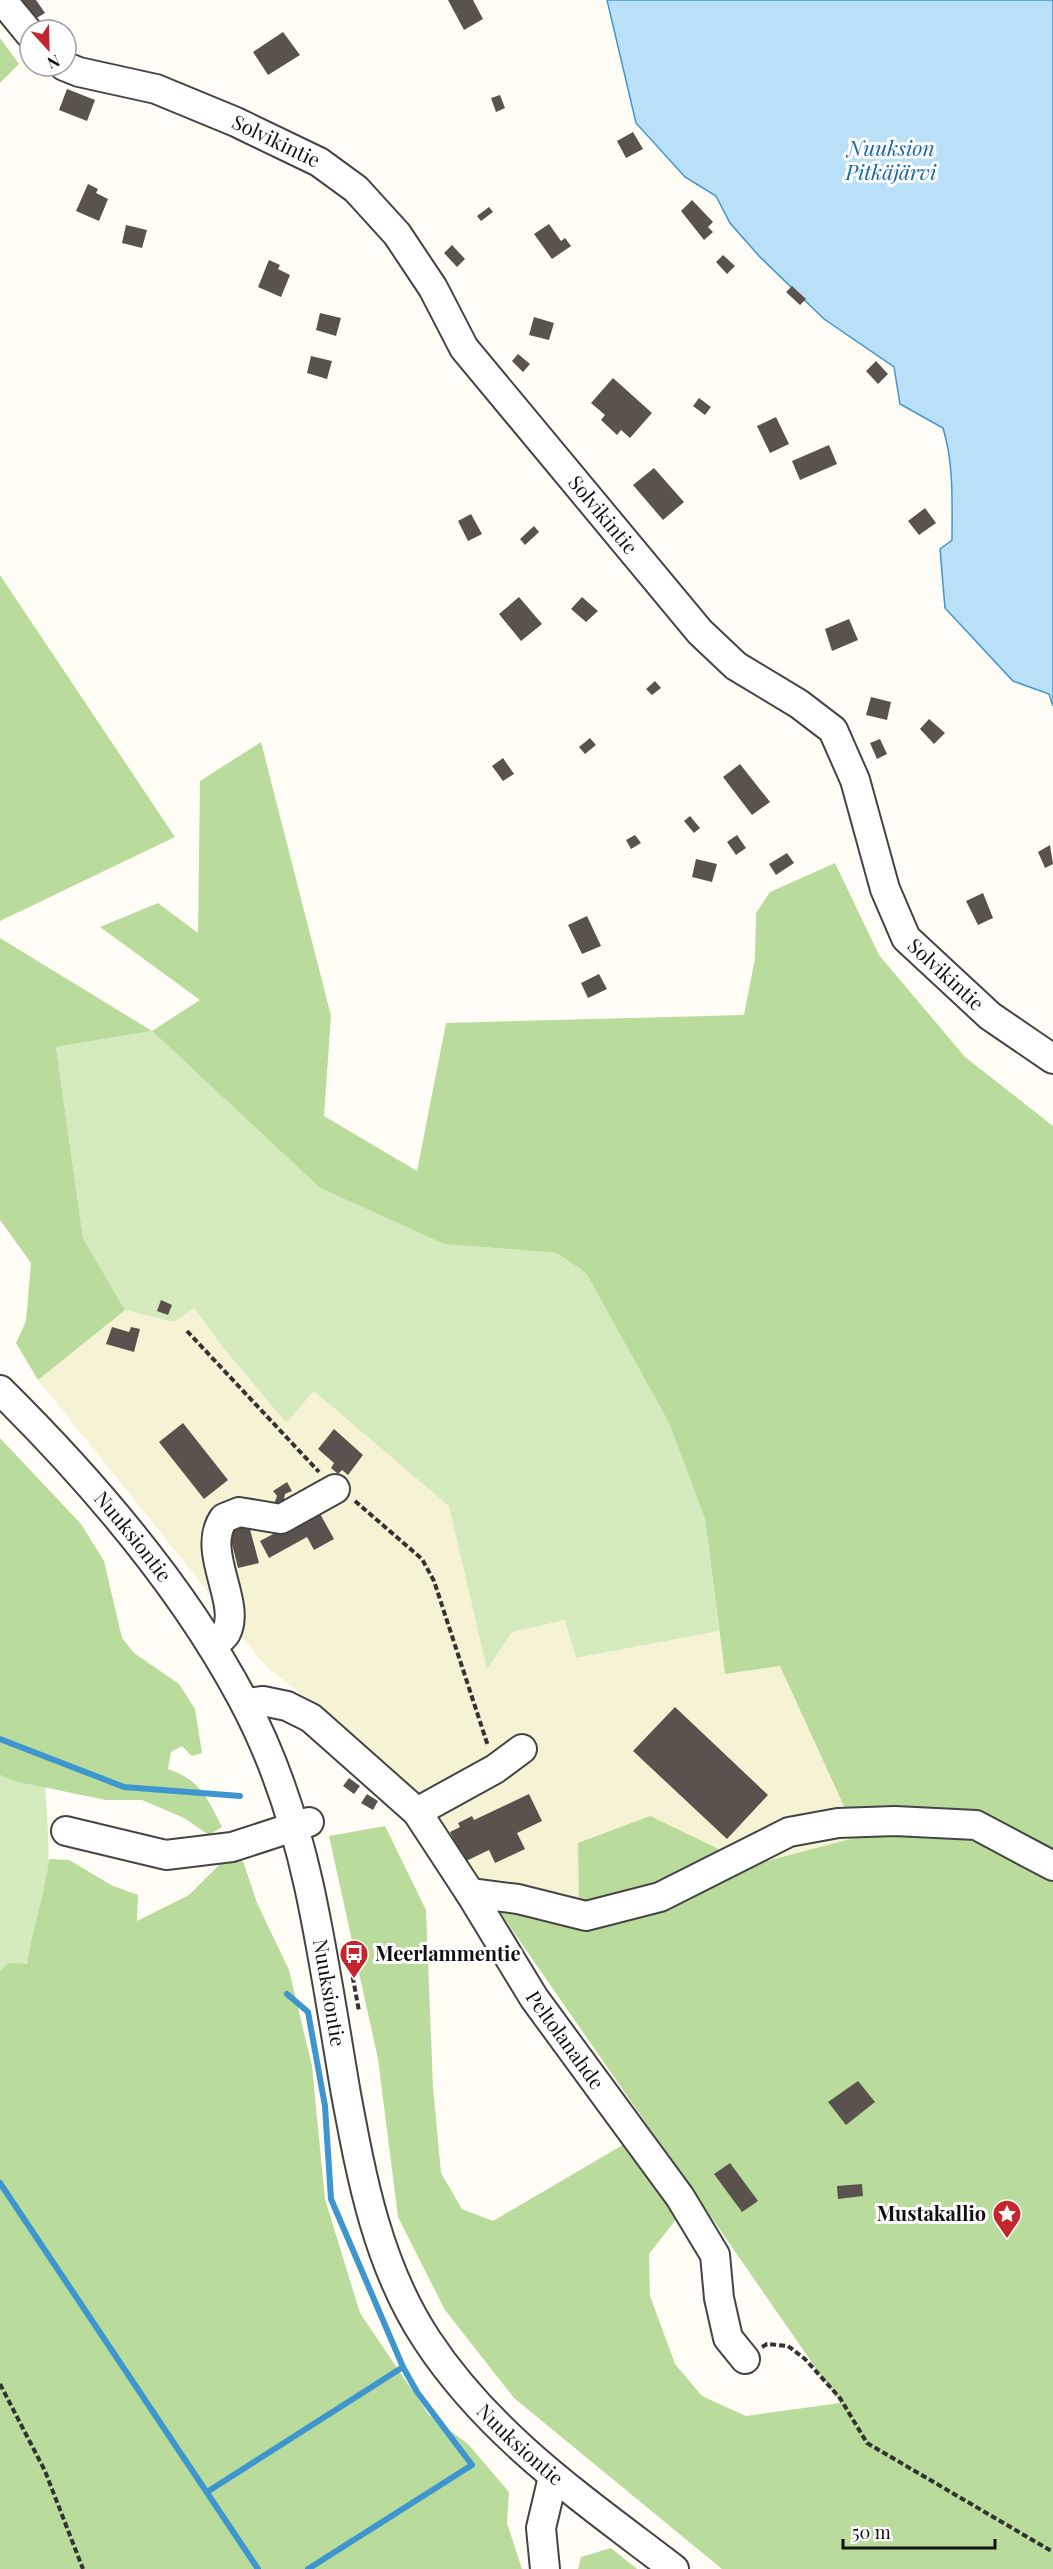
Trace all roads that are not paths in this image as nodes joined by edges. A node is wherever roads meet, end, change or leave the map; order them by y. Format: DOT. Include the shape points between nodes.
graph roads {
  1 [pos="2,0"];
  2 [pos="18,19"];
  3 [pos="78,72"];
  4 [pos="1053,1059"];
  5 [pos="0,1390"];
  6 [pos="335,1489"];
  7 [pos="212,1646"];
  8 [pos="245,1703"];
  9 [pos="522,1749"];
  10 [pos="417,1812"];
  11 [pos="301,1825"];
  12 [pos="66,1831"];
  13 [pos="1053,1866"];
  14 [pos="470,1893"];
  15 [pos="745,2359"];
  16 [pos="554,2476"];
  17 [pos="545,2569"];
  18 [pos="674,2569"];
  1 -- 2 [label="street"];
  3 -- 4 [label="street, Solvikintie" via="156,89 236,122 319,162 356,189 397,234 433,288 464,348 699,632 736,666 833,730 855,780 882,878 906,938 990,1016"];
  5 -- 7 [label="street, Nuuksiontie" via="119,1522"];
  6 -- 7 [label="street" via="281,1519 239,1512 224,1518 218,1532 218,1560 229,1625 225,1635"];
  7 -- 8 [label="street, Nuuksiontie"];
  8 -- 10 [label="street, Peltolanahde" via="263,1701 287,1706 311,1718"];
  8 -- 11 [label="street, Nuuksiontie"];
  9 -- 10 [label="street" via="495,1769"];
  10 -- 14 [label="street, Peltolanahde"];
  11 -- 12 [label="street" via="232,1848 166,1855"];
  11 -- 16 [label="street, Nuuksiontie" via="361,2176 382,2250 425,2338 464,2392"];
  13 -- 14 [label="street" via="976,1825 838,1823 789,1832 660,1897 586,1916 518,1899"];
  14 -- 15 [label="street, Peltolanahde" via="534,1998 680,2197 715,2255 728,2338"];
  16 -- 17 [label="street" via="541,2528"];
  16 -- 18 [label="street, Nuuksiontie"];
}
